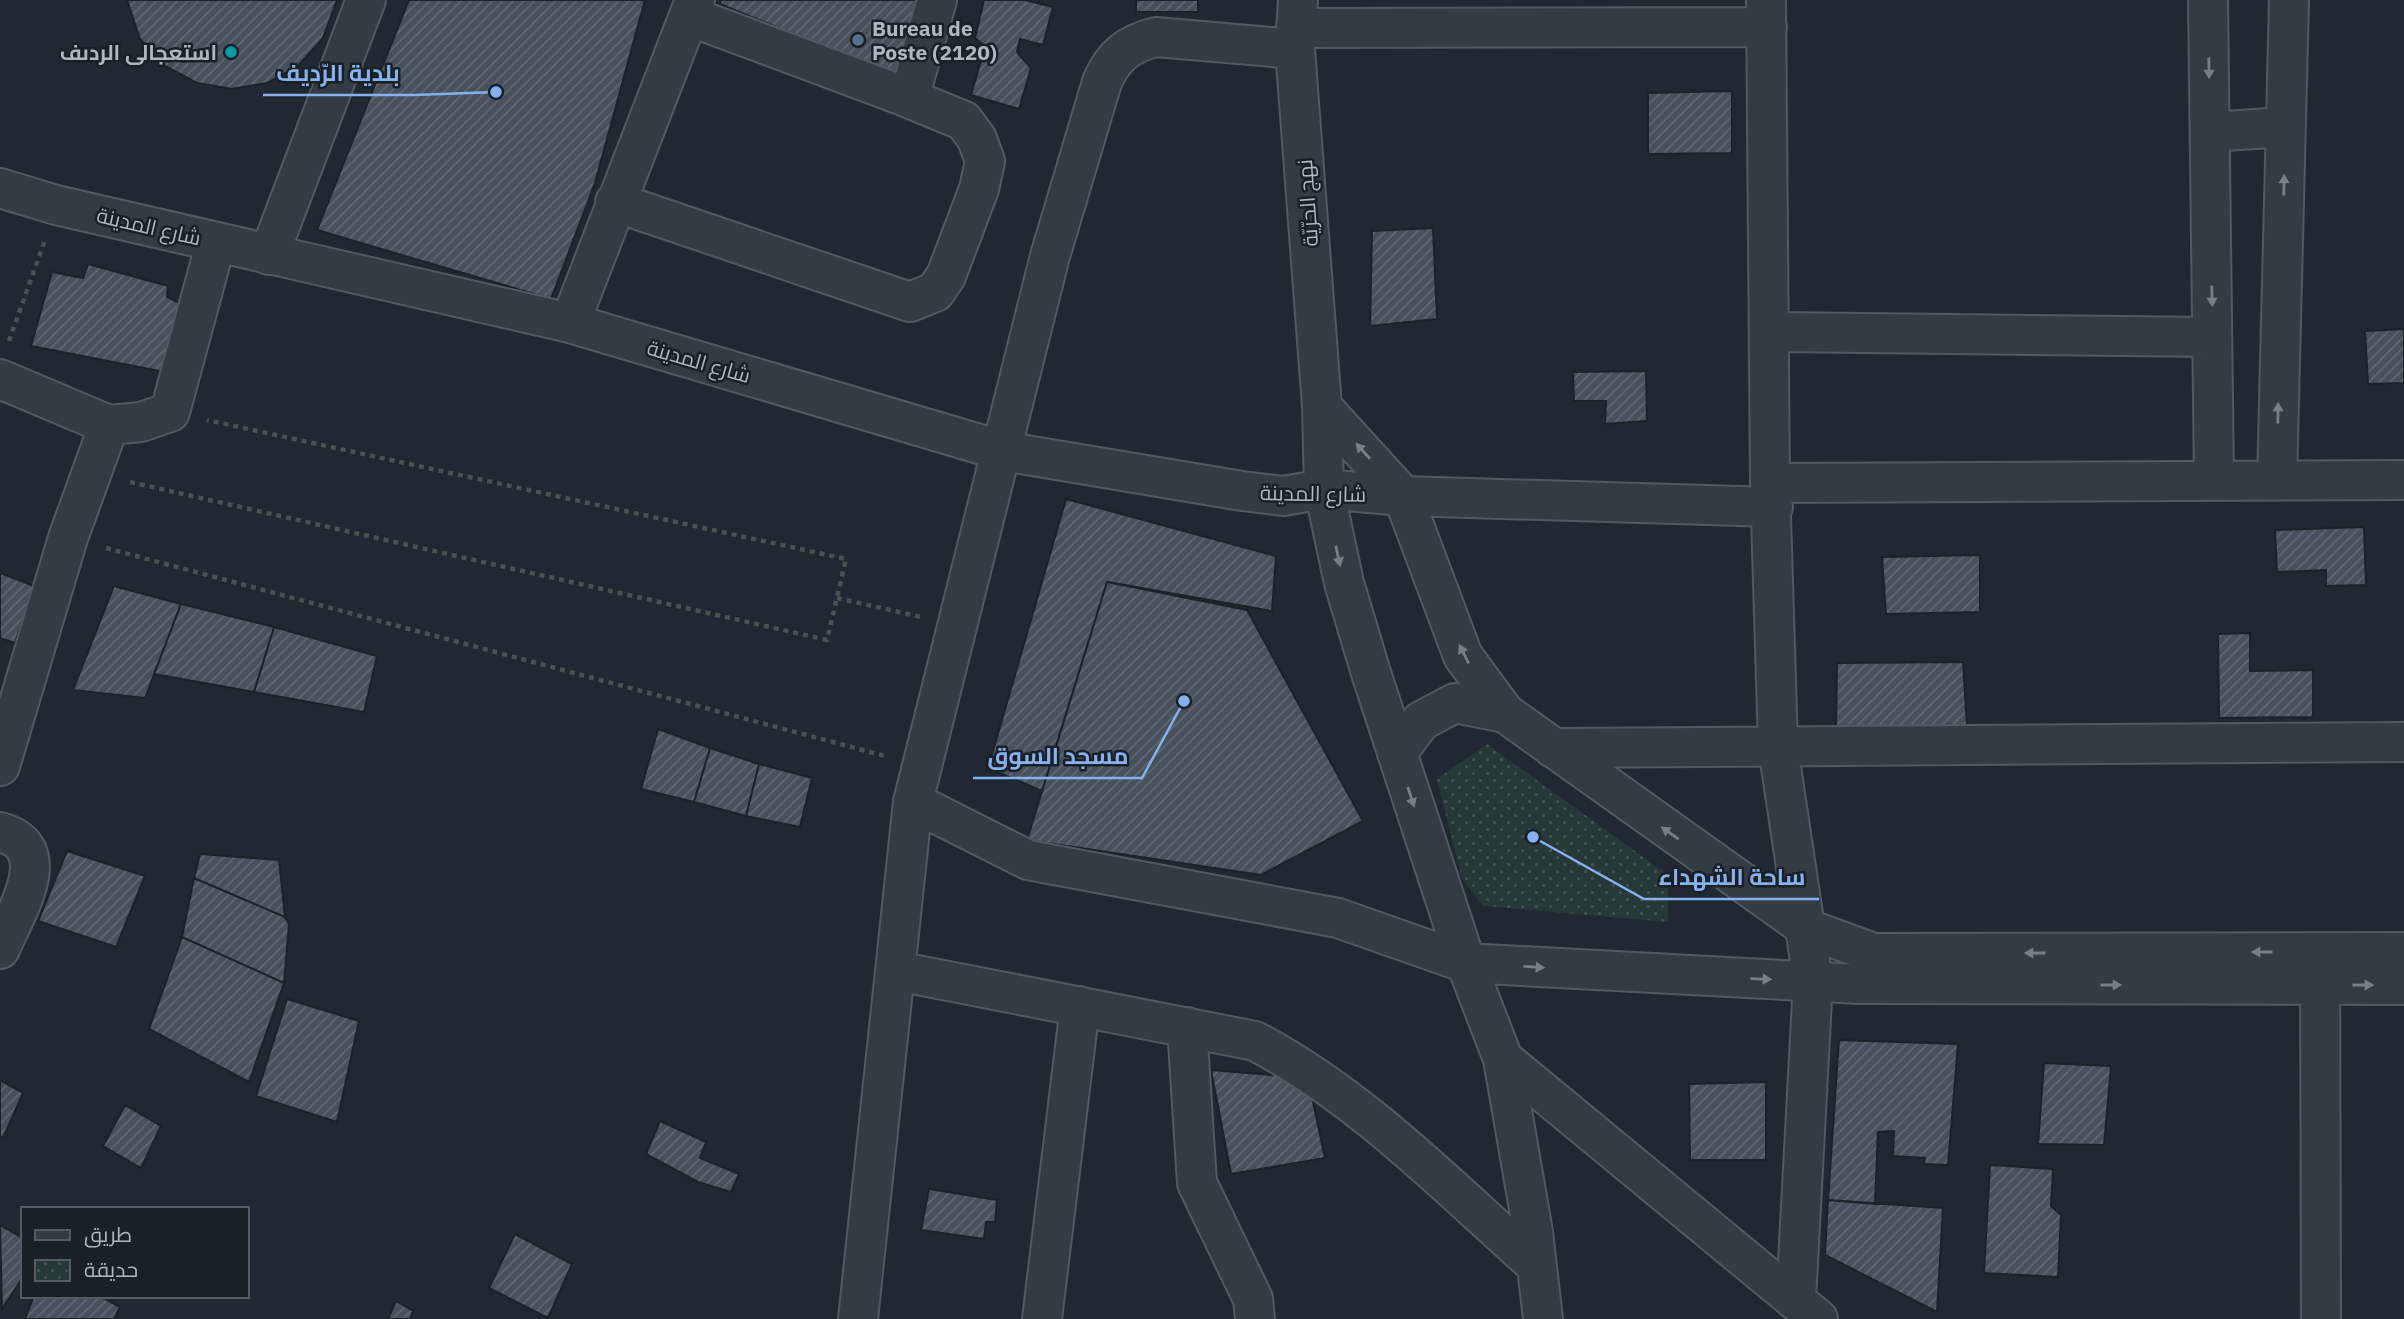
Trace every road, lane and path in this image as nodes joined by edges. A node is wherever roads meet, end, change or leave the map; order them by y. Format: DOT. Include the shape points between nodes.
graph roads {
  1 [pos="366,0"];
  2 [pos="937,0"];
  3 [pos="2208,0"];
  4 [pos="2289,0"];
  5 [pos="692,8"];
  6 [pos="1766,13"];
  7 [pos="1296,26"];
  8 [pos="906,97"];
  9 [pos="2285,127"];
  10 [pos="2210,132"];
  11 [pos="0,188"];
  12 [pos="615,202"];
  13 [pos="56,205"];
  14 [pos="216,242"];
  15 [pos="269,254"];
  16 [pos="570,323"];
  17 [pos="1769,332"];
  18 [pos="2212,337"];
  19 [pos="2,366"];
  20 [pos="1322,407"];
  21 [pos="170,412"];
  22 [pos="109,425"];
  23 [pos="1003,451"];
  24 [pos="92,473"];
  25 [pos="2214,480"];
  26 [pos="2404,480"];
  27 [pos="2277,481"];
  28 [pos="1324,489"];
  29 [pos="1772,495"];
  30 [pos="1403,496"];
  31 [pos="68,538"];
  32 [pos="837,598"];
  33 [pos="958,625"];
  34 [pos="1505,713"];
  35 [pos="2404,741"];
  36 [pos="1779,747"];
  37 [pos="1553,748"];
  38 [pos="4,750"];
  39 [pos="1397,753"];
  40 [pos="916,797"];
  41 [pos="0,832"];
  42 [pos="1808,929"];
  43 [pos="0,949"];
  44 [pos="2404,952"];
  45 [pos="898,958"];
  46 [pos="1466,963"];
  47 [pos="2320,969"];
  48 [pos="1813,981"];
  49 [pos="2404,985"];
  50 [pos="1080,1006"];
  51 [pos="1187,1027"];
  52 [pos="1503,1059"];
  53 [pos="1533,1247"];
  54 [pos="1807,1309"];
  55 [pos="858,1319"];
  56 [pos="1042,1319"];
  57 [pos="1255,1319"];
  58 [pos="1544,1319"];
  59 [pos="2321,1319"];
  1 -- 15 [label="street"];
  2 -- 8 [label="street"];
  3 -- 10 [label="street, one-way"];
  4 -- 9 [label="street"];
  5 -- 8 [label="street"];
  5 -- 12 [label="street"];
  6 -- 7 [label="street"];
  6 -- 17 [label="street"];
  7 -- 20 [label="street, نهج الحرّيّة"];
  7 -- 23 [label="street" via="1156,37 1139,41 1110,63 1049,256"];
  8 -- 12 [label="street" via="964,121 985,161 946,276 935,292 910,302"];
  9 -- 10 [label="street"];
  27 -- 9 [label="street, one-way"];
  10 -- 18 [label="street, one-way"];
  11 -- 13 [label="street, شارع المدينة"];
  12 -- 16 [label="street"];
  13 -- 14 [label="street, شارع المدينة"];
  13 -- 19 [label="path"];
  14 -- 15 [label="street, شارع المدينة"];
  14 -- 21 [label="street"];
  15 -- 16 [label="street, شارع المدينة"];
  16 -- 23 [label="street, شارع المدينة"];
  17 -- 18 [label="street"];
  17 -- 29 [label="street"];
  18 -- 25 [label="street"];
  19 -- 22 [label="street"];
  20 -- 28 [label="street, نهج الحرّيّة"];
  30 -- 20 [label="street, one-way"];
  21 -- 22 [label="street" via="141,422"];
  21 -- 32 [label="path" via="846,559"];
  22 -- 24 [label="street"];
  23 -- 28 [label="street, شارع المدينة" via="1283,496"];
  23 -- 33 [label="street"];
  24 -- 31 [label="street"];
  24 -- 32 [label="path" via="827,640"];
  25 -- 27 [label="street, شارع المدينة"];
  25 -- 29 [label="street, شارع المدينة"];
  26 -- 27 [label="street, شارع المدينة"];
  28 -- 30 [label="street, شارع المدينة"];
  28 -- 39 [label="street, نهج الحرّيّة, one-way" via="1344,583"];
  29 -- 30 [label="street, شارع المدينة"];
  29 -- 36 [label="street"];
  34 -- 30 [label="street, one-way" via="1463,656"];
  31 -- 38 [label="street"];
  31 -- 40 [label="path"];
  32 -- 33 [label="path"];
  33 -- 40 [label="street"];
  34 -- 37 [label="street"];
  34 -- 39 [label="street" via="1455,703 1421,721"];
  35 -- 36 [label="street"];
  36 -- 37 [label="street"];
  36 -- 42 [label="street"];
  42 -- 37 [label="street, one-way"];
  39 -- 46 [label="street, نهج الحرّيّة, one-way"];
  40 -- 45 [label="street"];
  40 -- 46 [label="street" via="1028,860 1338,918"];
  41 -- 43 [label="street" via="23,843 32,870"];
  47 -- 42 [label="street, one-way" via="1874,953"];
  42 -- 48 [label="street"];
  44 -- 47 [label="street"];
  45 -- 50 [label="street"];
  45 -- 55 [label="street"];
  46 -- 48 [label="street, one-way"];
  46 -- 52 [label="street, نهج الحرّيّة"];
  48 -- 47 [label="street, one-way"];
  47 -- 49 [label="street, one-way"];
  47 -- 59 [label="street"];
  48 -- 54 [label="street"];
  50 -- 51 [label="street"];
  50 -- 56 [label="street"];
  51 -- 53 [label="street" via="1255,1041 1315,1076"];
  51 -- 57 [label="street" via="1197,1183 1242,1274"];
  52 -- 53 [label="street, نهج الحرّيّة"];
  52 -- 54 [label="street"];
  53 -- 58 [label="street, نهج الحرّيّة"];
}
